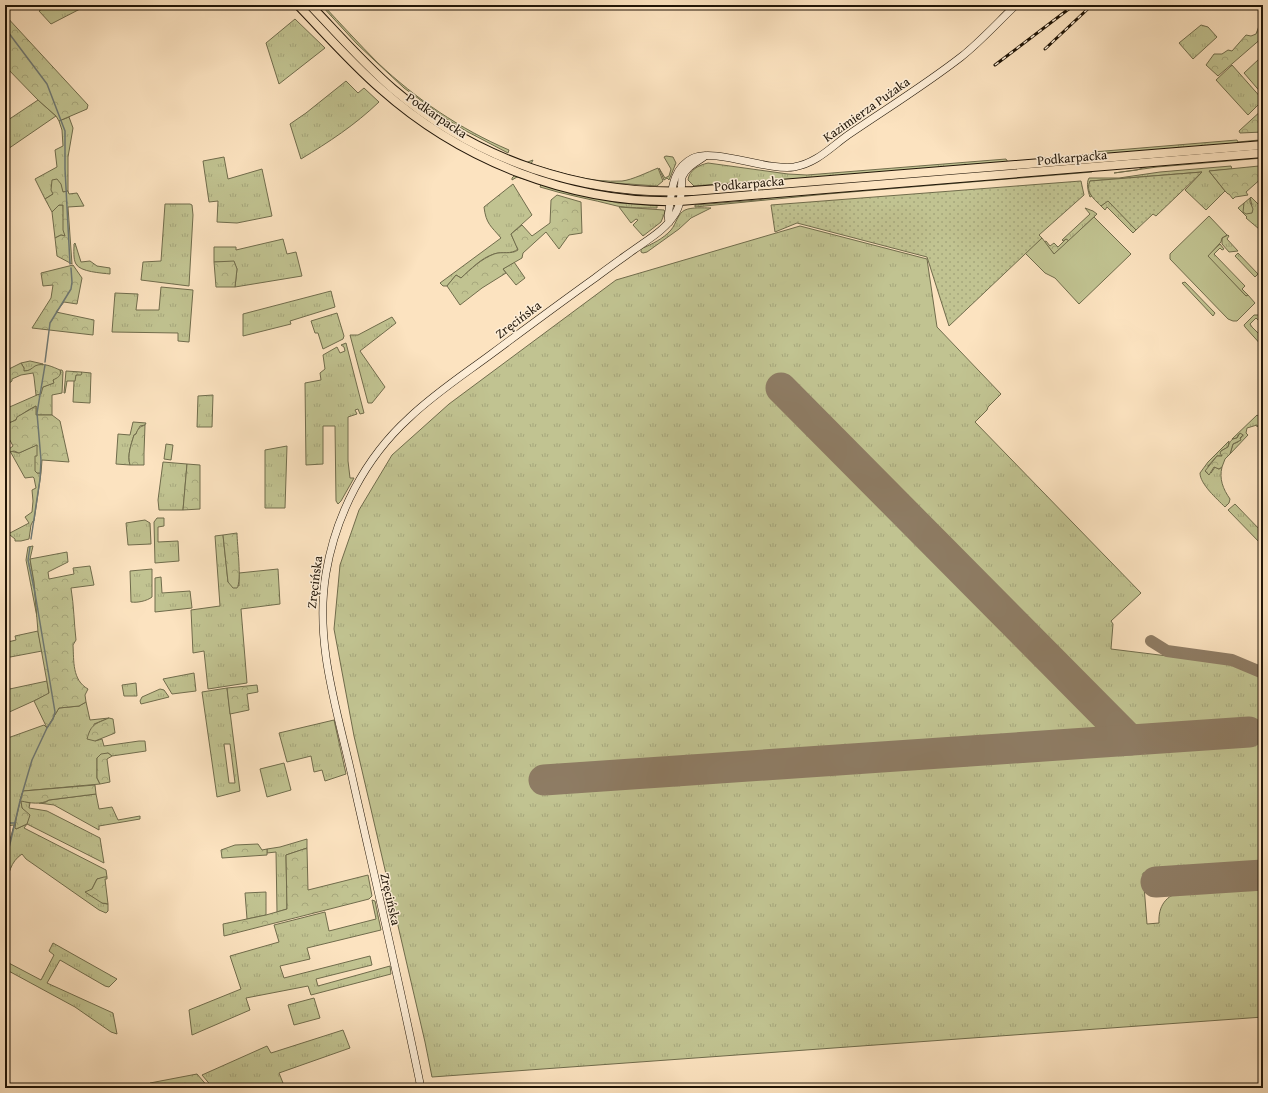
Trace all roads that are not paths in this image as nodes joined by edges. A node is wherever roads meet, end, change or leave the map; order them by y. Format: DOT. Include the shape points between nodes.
graph roads {
  1 [pos="298,5"];
  2 [pos="310,5"];
  3 [pos="1016,5"];
  4 [pos="1263,145"];
  5 [pos="1263,153"];
  6 [pos="705,156"];
  7 [pos="671,192"];
  8 [pos="681,192"];
  9 [pos="671,201"];
  10 [pos="680,201"];
  11 [pos="669,222"];
  12 [pos="421,1088"];
  1 -- 9 [label="main road, Podkarpacka" via="380,89 442,135 491,162 534,178 578,190 613,197"];
  2 -- 7 [label="main road, Podkarpacka" via="393,89 421,112 479,147 529,168 570,180 622,189"];
  3 -- 6 [label="street, Kazimierza Pużaka" via="961,57 813,161 794,167 780,167"];
  4 -- 8 [label="main road, Podkarpacka"];
  5 -- 10 [label="main road, Podkarpacka"];
  6 -- 7 [label="street, Kazimierza Pużaka" via="693,158 681,167 675,176"];
  6 -- 8 [label="street" via="686,170 682,177"];
  7 -- 8 [label="main road, Podkarpacka"];
  7 -- 9 [label="street"];
  8 -- 10 [label="street, Zręcińska"];
  9 -- 10 [label="main road, Podkarpacka"];
  9 -- 11 [label="street"];
  10 -- 11 [label="street, Zręcińska"];
  11 -- 12 [label="street, Zręcińska" via="659,232 444,388 408,418 380,449 361,477 343,512 334,539 322,608 324,650"];
}
